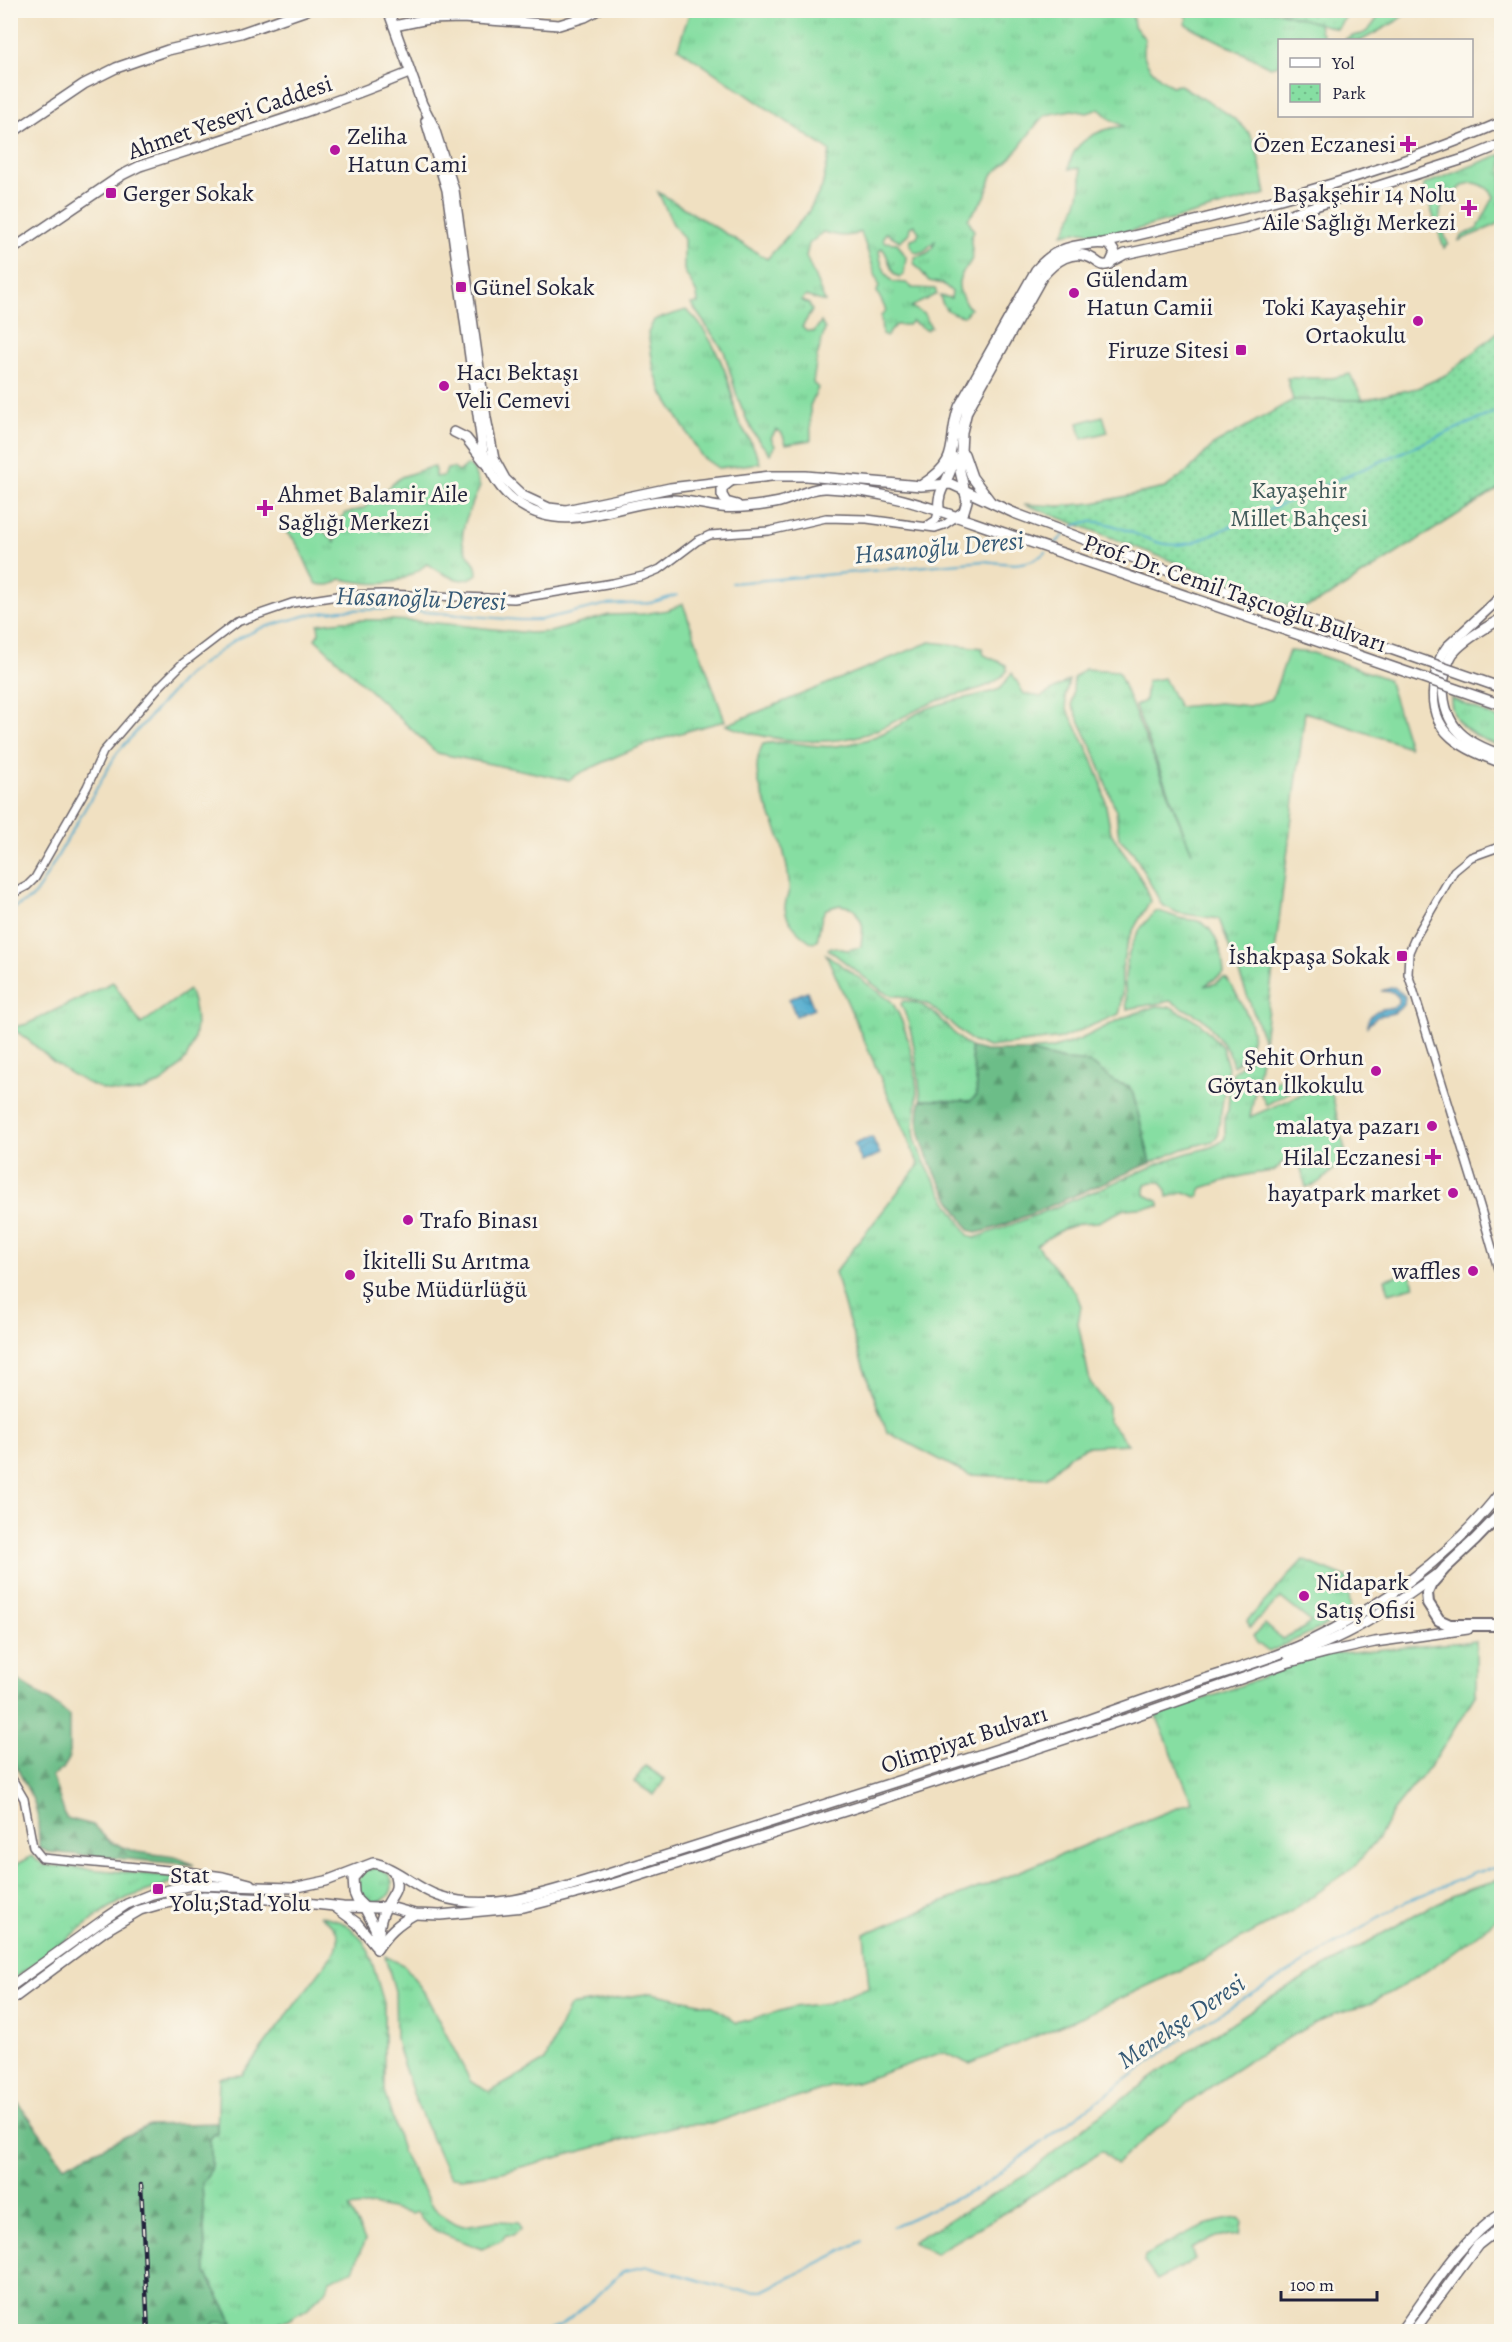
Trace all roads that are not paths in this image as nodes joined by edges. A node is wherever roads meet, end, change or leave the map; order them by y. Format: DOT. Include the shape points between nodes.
graph roads {
  1 [pos="307,10"];
  2 [pos="388,10"];
  3 [pos="598,10"];
  4 [pos="394,26"];
  5 [pos="409,73"];
  6 [pos="1502,122"];
  7 [pos="10,134"];
  8 [pos="1452,144"];
  9 [pos="1502,144"];
  10 [pos="1457,161"];
  11 [pos="1103,243"];
  12 [pos="10,251"];
  13 [pos="1114,260"];
  14 [pos="1095,261"];
  15 [pos="482,420"];
  16 [pos="454,432"];
  17 [pos="957,445"];
  18 [pos="487,466"];
  19 [pos="736,479"];
  20 [pos="946,485"];
  21 [pos="921,486"];
  22 [pos="963,491"];
  23 [pos="992,503"];
  24 [pos="757,505"];
  25 [pos="939,509"];
  26 [pos="956,517"];
  27 [pos="927,526"];
  28 [pos="1502,596"];
  29 [pos="1502,618"];
  30 [pos="1502,688"];
  31 [pos="1502,705"];
  32 [pos="1502,755"];
  33 [pos="1502,763"];
  34 [pos="1502,846"];
  35 [pos="10,895"];
  36 [pos="1502,1283"];
  37 [pos="1502,1490"];
  38 [pos="1502,1512"];
  39 [pos="1445,1568"];
  40 [pos="1497,1624"];
  41 [pos="1272,1657"];
  42 [pos="10,1775"];
  43 [pos="362,1868"];
  44 [pos="178,1871"];
  45 [pos="394,1872"];
  46 [pos="181,1887"];
  47 [pos="212,1887"];
  48 [pos="264,1888"];
  49 [pos="227,1897"];
  50 [pos="334,1906"];
  51 [pos="386,1906"];
  52 [pos="364,1907"];
  53 [pos="415,1914"];
  54 [pos="377,1949"];
  55 [pos="10,1987"];
  56 [pos="10,2001"];
  57 [pos="1502,2213"];
  58 [pos="1502,2226"];
  59 [pos="1400,2331"];
  60 [pos="1413,2331"];
  1 -- 7 [label="main road" via="116,68 84,84"];
  2 -- 4 [label="main road"];
  3 -- 4 [label="main road" via="559,25 462,18"];
  4 -- 5 [label="main road"];
  5 -- 12 [label="main road, Ahmet Yesevi Caddesi" via="265,127 140,166"];
  5 -- 15 [label="main road" via="433,125 454,190"];
  6 -- 8 [label="main road"];
  8 -- 10 [label="main road" via="1444,152"];
  8 -- 11 [label="main road" via="1247,209"];
  9 -- 10 [label="main road"];
  10 -- 13 [label="main road" via="1246,228 1125,254"];
  11 -- 13 [label="main road" via="1113,247"];
  11 -- 14 [label="main road" via="1093,251"];
  11 -- 17 [label="main road" via="1061,249 1036,270 959,407"];
  13 -- 14 [label="main road" via="1104,266"];
  14 -- 17 [label="main road" via="1068,256 1042,277 971,402"];
  15 -- 18 [label="main road"];
  15 -- 19 [label="main road" via="505,479 523,496 549,508 574,509 670,488"];
  16 -- 18 [label="main road" via="466,438"];
  17 -- 20 [label="main road"];
  17 -- 21 [label="main road" via="941,472"];
  17 -- 22 [label="main road"];
  17 -- 23 [label="main road" via="972,477"];
  18 -- 24 [label="main road" via="514,501 553,518 572,519 669,500 720,507"];
  19 -- 21 [label="main road" via="806,476"];
  19 -- 24 [label="main road" via="722,488 724,499 730,504"];
  20 -- 21 [label="main road"];
  20 -- 22 [label="main road" via="956,485"];
  20 -- 25 [label="main road" via="938,496"];
  22 -- 23 [label="main road, Prof. Dr. Cemil Taşcıoğlu Bulvarı"];
  22 -- 26 [label="main road" via="966,506"];
  23 -- 30 [label="main road, Prof. Dr. Cemil Taşcıoğlu Bulvarı, bridge" via="1185,578"];
  24 -- 25 [label="main road" via="825,488 881,494"];
  25 -- 26 [label="main road"];
  25 -- 27 [label="street" via="936,520"];
  26 -- 27 [label="street" via="938,527"];
  26 -- 31 [label="main road, Prof. Dr. Cemil Taşcıoğlu Bulvarı, bridge"];
  27 -- 35 [label="street" via="826,518 769,531 710,535 660,569 613,583 514,600 344,595 292,603 237,622 174,672 103,752 35,878"];
  28 -- 33 [label="main road" via="1447,646 1440,656 1433,690 1437,717 1450,736 1470,752"];
  29 -- 32 [label="main road" via="1453,654 1443,684 1446,712 1454,727 1470,741"];
  34 -- 36 [label="street" via="1471,857 1454,871 1414,938 1407,962"];
  37 -- 41 [label="main road, Olimpiyat Bulvarı" via="1419,1573 1340,1625"];
  38 -- 39 [label="highway"];
  39 -- 40 [label="highway" via="1427,1593 1428,1603 1439,1620 1450,1625"];
  39 -- 41 [label="main road" via="1392,1607 1335,1639"];
  40 -- 53 [label="main road, Olimpiyat Bulvarı" via="1375,1642 1286,1664 964,1773 603,1887 524,1908 472,1914"];
  41 -- 45 [label="main road, Olimpiyat Bulvarı" via="1030,1739 555,1890 513,1900 461,1901 422,1890"];
  42 -- 44 [label="street" via="24,1799 33,1847 42,1858"];
  43 -- 45 [label="main road" via="378,1864"];
  43 -- 48 [label="main road" via="314,1885"];
  43 -- 52 [label="main road" via="353,1878 353,1885 357,1900"];
  44 -- 46 [label="main road" via="183,1876"];
  44 -- 47 [label="main road"];
  44 -- 48 [label="main road" via="224,1876"];
  45 -- 51 [label="main road" via="397,1887"];
  46 -- 47 [label="main road"];
  46 -- 55 [label="main road" via="127,1904"];
  47 -- 48 [label="main road"];
  47 -- 49 [label="main road"];
  49 -- 50 [label="main road"];
  49 -- 56 [label="main road" via="187,1898 140,1910 106,1929"];
  50 -- 52 [label="main road"];
  50 -- 54 [label="main road" via="357,1923"];
  51 -- 52 [label="main road"];
  51 -- 53 [label="main road, Olimpiyat Bulvarı"];
  51 -- 54 [label="main road"];
  52 -- 54 [label="main road" via="375,1929"];
  53 -- 54 [label="main road" via="393,1928"];
  57 -- 59 [label="main road" via="1471,2238"];
  58 -- 60 [label="main road" via="1478,2244"];
}
